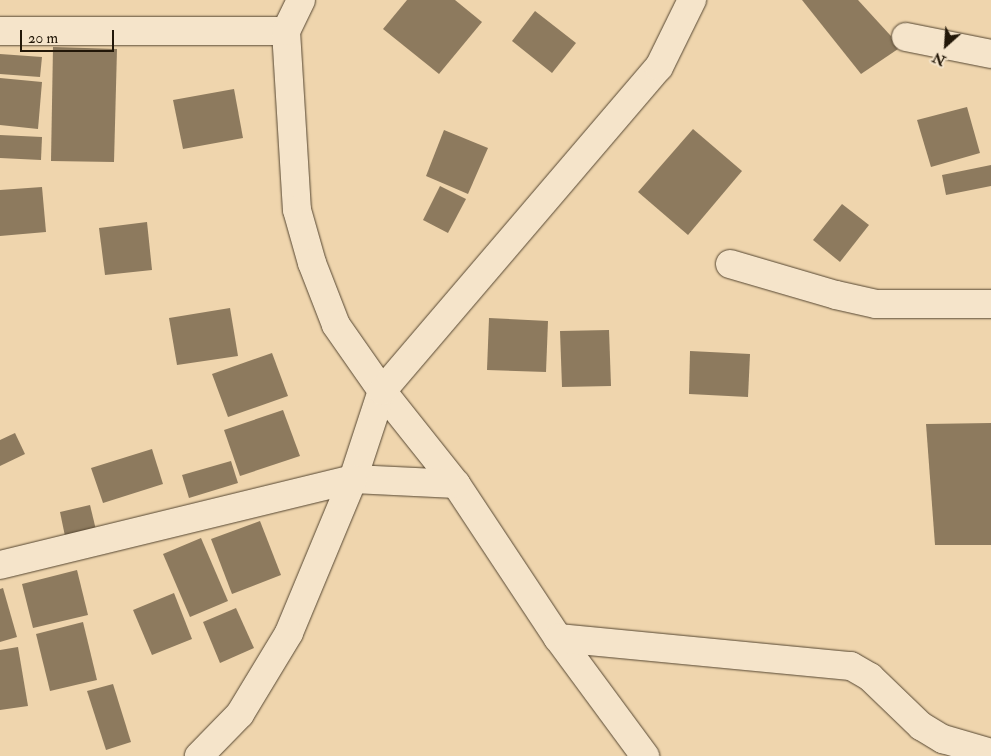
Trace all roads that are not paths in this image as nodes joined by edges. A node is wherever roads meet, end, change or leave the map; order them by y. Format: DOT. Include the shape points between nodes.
graph roads {
  1 [pos="301,0"];
  2 [pos="692,0"];
  3 [pos="0,31"];
  4 [pos="286,31"];
  5 [pos="906,37"];
  6 [pos="991,54"];
  7 [pos="730,264"];
  8 [pos="991,304"];
  9 [pos="382,391"];
  10 [pos="354,479"];
  11 [pos="456,484"];
  12 [pos="0,565"];
  13 [pos="558,638"];
  14 [pos="991,752"];
  15 [pos="199,756"];
  16 [pos="645,756"];
  1 -- 4 [label="street"];
  2 -- 9 [label="street" via="659,67"];
  3 -- 4 [label="street"];
  4 -- 9 [label="street" via="297,210 312,263 336,325"];
  5 -- 6 [label="street"];
  7 -- 8 [label="street" via="876,304"];
  9 -- 10 [label="street"];
  9 -- 11 [label="street"];
  10 -- 11 [label="street"];
  10 -- 12 [label="street"];
  10 -- 15 [label="street" via="289,633 240,714"];
  11 -- 13 [label="street"];
  13 -- 14 [label="street" via="851,666 870,677 921,726 943,739"];
  13 -- 16 [label="street"];
}
